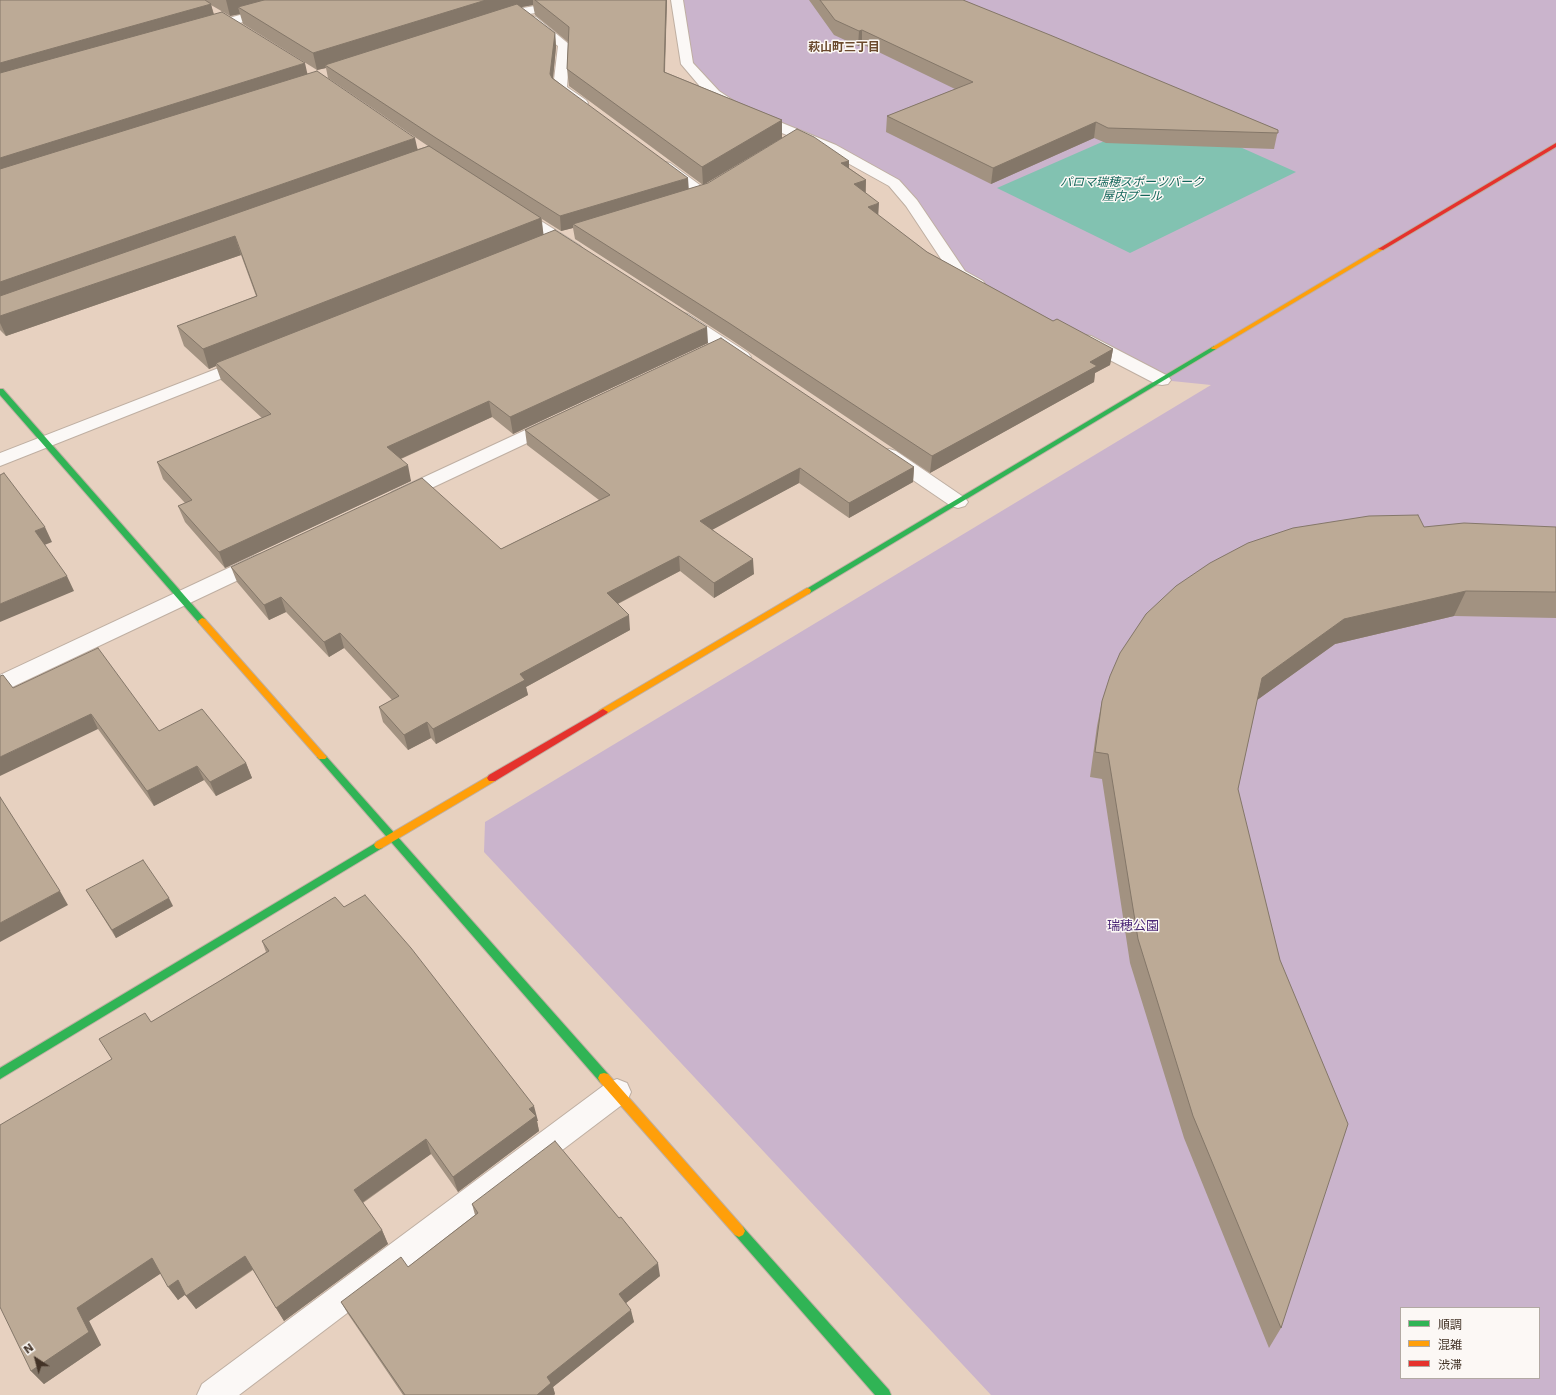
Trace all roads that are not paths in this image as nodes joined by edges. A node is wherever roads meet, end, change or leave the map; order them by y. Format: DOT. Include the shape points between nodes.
graph roads {
  1 [pos="308,0"];
  2 [pos="591,0"];
  3 [pos="676,0"];
  4 [pos="521,12"];
  5 [pos="216,15"];
  6 [pos="228,22"];
  7 [pos="484,24"];
  8 [pos="198,31"];
  9 [pos="242,31"];
  10 [pos="592,111"];
  11 [pos="1556,145"];
  12 [pos="654,157"];
  13 [pos="702,193"];
  14 [pos="506,204"];
  15 [pos="582,231"];
  16 [pos="551,241"];
  17 [pos="585,255"];
  18 [pos="987,289"];
  19 [pos="671,310"];
  20 [pos="1071,333"];
  21 [pos="723,344"];
  22 [pos="702,354"];
  23 [pos="258,358"];
  24 [pos="756,366"];
  25 [pos="1162,380"];
  26 [pos="0,391"];
  27 [pos="572,415"];
  28 [pos="45,442"];
  29 [pos="873,445"];
  30 [pos="0,460"];
  31 [pos="958,502"];
  32 [pos="384,503"];
  33 [pos="276,554"];
  34 [pos="182,598"];
  35 [pos="0,684"];
  36 [pos="393,837"];
  37 [pos="0,1074"];
  38 [pos="617,1092"];
  39 [pos="213,1395"];
  40 [pos="884,1395"];
  1 -- 6 [label="street"];
  2 -- 4 [label="street"];
  3 -- 18 [label="street" via="687,64 714,94 738,110 793,139 831,148 894,183 912,202 959,274"];
  4 -- 7 [label="street"];
  4 -- 10 [label="street" via="564,45 560,88"];
  5 -- 6 [label="street"];
  6 -- 8 [label="street"];
  6 -- 9 [label="street"];
  11 -- 25 [label="street"];
  12 -- 13 [label="street"];
  14 -- 16 [label="street"];
  15 -- 16 [label="street"];
  16 -- 17 [label="street"];
  19 -- 21 [label="street"];
  20 -- 25 [label="street"];
  21 -- 22 [label="street"];
  21 -- 24 [label="street"];
  23 -- 28 [label="street"];
  25 -- 31 [label="street"];
  26 -- 28 [label="street"];
  27 -- 32 [label="street"];
  28 -- 30 [label="street"];
  28 -- 34 [label="street"];
  29 -- 31 [label="street"];
  31 -- 36 [label="street"];
  33 -- 34 [label="street"];
  34 -- 35 [label="street"];
  34 -- 36 [label="street"];
  36 -- 37 [label="street"];
  36 -- 38 [label="street"];
  38 -- 39 [label="street"];
  38 -- 40 [label="street"];
}
